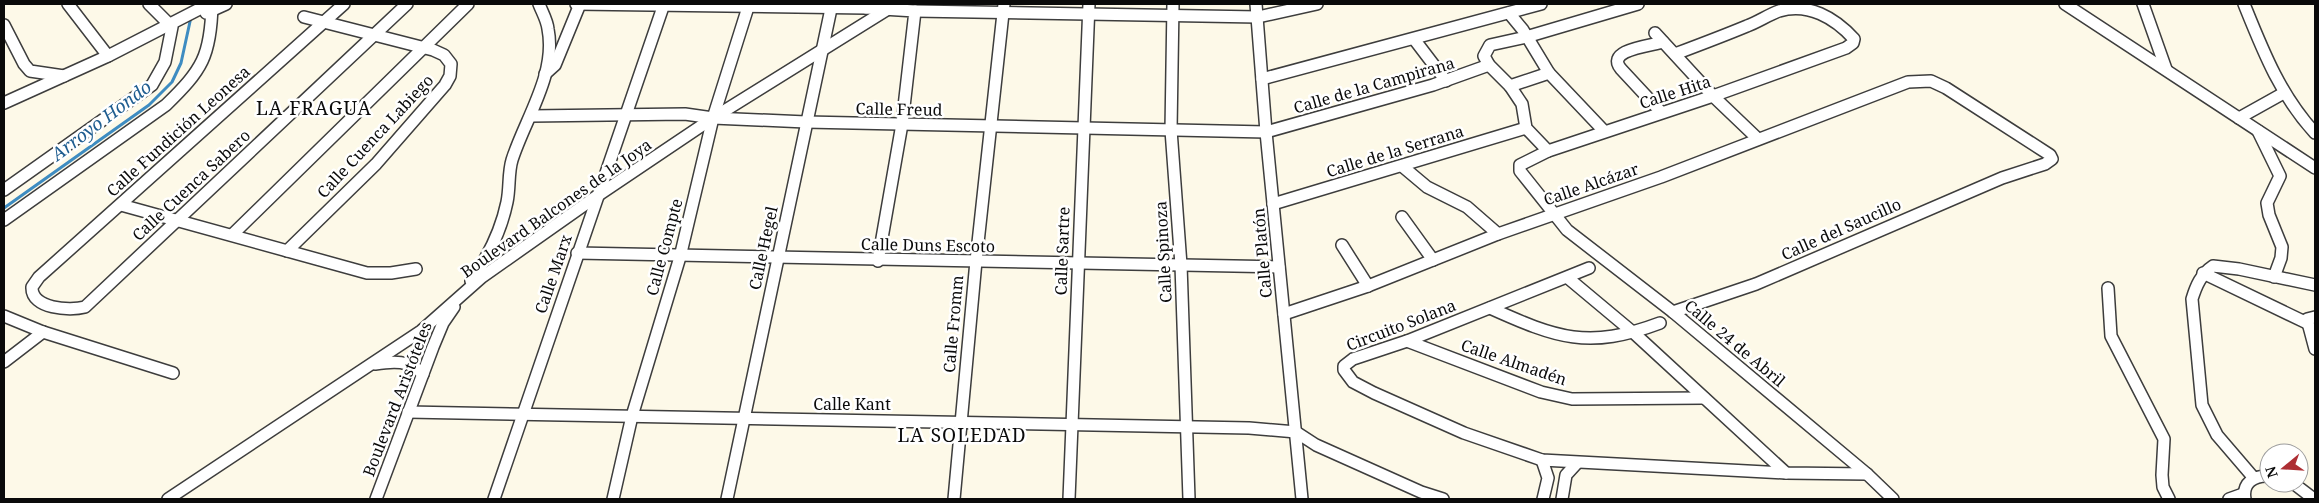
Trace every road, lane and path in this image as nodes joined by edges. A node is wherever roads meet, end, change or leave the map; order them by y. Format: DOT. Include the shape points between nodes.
graph roads {
  1 [pos="68,4"];
  2 [pos="150,4"];
  3 [pos="226,4"];
  4 [pos="344,4"];
  5 [pos="407,4"];
  6 [pos="468,4"];
  7 [pos="539,4"];
  8 [pos="576,4"];
  9 [pos="580,4"];
  10 [pos="749,4"];
  11 [pos="1173,4"];
  12 [pos="1256,4"];
  13 [pos="1317,4"];
  14 [pos="1541,4"];
  15 [pos="1638,4"];
  16 [pos="2065,4"];
  17 [pos="2143,4"];
  18 [pos="2244,4"];
  19 [pos="664,5"];
  20 [pos="211,6"];
  21 [pos="832,6"];
  22 [pos="868,6"];
  23 [pos="892,6"];
  24 [pos="1778,7"];
  25 [pos="1004,8"];
  26 [pos="1610,8"];
  27 [pos="1089,10"];
  28 [pos="915,11"];
  29 [pos="1508,13"];
  30 [pos="1174,17"];
  31 [pos="1258,17"];
  32 [pos="304,18"];
  33 [pos="324,22"];
  34 [pos="4,25"];
  35 [pos="170,25"];
  36 [pos="1655,33"];
  37 [pos="373,35"];
  38 [pos="1526,37"];
  39 [pos="1414,39"];
  40 [pos="1663,42"];
  41 [pos="423,47"];
  42 [pos="823,51"];
  43 [pos="1675,54"];
  44 [pos="108,56"];
  45 [pos="1487,60"];
  46 [pos="2166,69"];
  47 [pos="1549,73"];
  48 [pos="545,74"];
  49 [pos="64,76"];
  50 [pos="1262,79"];
  51 [pos="1446,81"];
  52 [pos="1908,82"];
  53 [pos="1510,86"];
  54 [pos="2282,94"];
  55 [pos="1713,96"];
  56 [pos="4,103"];
  57 [pos="1661,112"];
  58 [pos="626,114"];
  59 [pos="531,116"];
  60 [pos="713,118"];
  61 [pos="2239,118"];
  62 [pos="806,122"];
  63 [pos="902,124"];
  64 [pos="992,125"];
  65 [pos="1083,127"];
  66 [pos="1526,128"];
  67 [pos="1171,130"];
  68 [pos="1604,131"];
  69 [pos="2258,131"];
  70 [pos="1266,132"];
  71 [pos="2315,133"];
  72 [pos="1758,139"];
  73 [pos="1548,151"];
  74 [pos="1402,166"];
  75 [pos="2315,168"];
  76 [pos="1524,176"];
  77 [pos="4,190"];
  78 [pos="597,196"];
  79 [pos="1273,204"];
  80 [pos="120,205"];
  81 [pos="1556,213"];
  82 [pos="1402,217"];
  83 [pos="4,220"];
  84 [pos="176,221"];
  85 [pos="1498,234"];
  86 [pos="232,235"];
  87 [pos="1342,245"];
  88 [pos="287,251"];
  89 [pos="577,253"];
  90 [pos="680,257"];
  91 [pos="778,258"];
  92 [pos="1433,260"];
  93 [pos="878,261"];
  94 [pos="976,261"];
  95 [pos="1078,263"];
  96 [pos="1181,265"];
  97 [pos="1279,267"];
  98 [pos="1589,268"];
  99 [pos="416,269"];
  100 [pos="2204,273"];
  101 [pos="2274,276"];
  102 [pos="1568,278"];
  103 [pos="2315,285"];
  104 [pos="1368,286"];
  105 [pos="2108,288"];
  106 [pos="461,295"];
  107 [pos="85,307"];
  108 [pos="1490,308"];
  109 [pos="1673,312"];
  110 [pos="1284,314"];
  111 [pos="4,316"];
  112 [pos="2311,320"];
  113 [pos="1660,323"];
  114 [pos="43,332"];
  115 [pos="1635,334"];
  116 [pos="1407,341"];
  117 [pos="2315,349"];
  118 [pos="4,362"];
  119 [pos="372,364"];
  120 [pos="173,373"];
  121 [pos="423,374"];
  122 [pos="1704,398"];
  123 [pos="408,412"];
  124 [pos="522,415"];
  125 [pos="632,416"];
  126 [pos="745,420"];
  127 [pos="961,421"];
  128 [pos="1073,423"];
  129 [pos="1188,426"];
  130 [pos="1296,432"];
  131 [pos="1542,460"];
  132 [pos="1577,464"];
  133 [pos="1786,473"];
  134 [pos="1867,474"];
  135 [pos="2253,477"];
  136 [pos="2259,477"];
  137 [pos="1419,496"];
  138 [pos="2244,497"];
  139 [pos="168,499"];
  140 [pos="376,499"];
  141 [pos="494,499"];
  142 [pos="614,499"];
  143 [pos="727,499"];
  144 [pos="954,499"];
  145 [pos="1069,499"];
  146 [pos="1189,499"];
  147 [pos="1302,499"];
  148 [pos="1442,499"];
  149 [pos="1543,499"];
  150 [pos="1562,499"];
  151 [pos="1893,499"];
  152 [pos="2169,499"];
  153 [pos="2229,499"];
  1 -- 44 [label="street"];
  2 -- 35 [label="street"];
  3 -- 20 [label="street"];
  4 -- 33 [label="street, Calle Fundición Leonesa"];
  5 -- 37 [label="street, Calle Cuenca Sabero"];
  6 -- 41 [label="street"];
  7 -- 48 [label="street, Boulevard Aristóteles" via="549,36"];
  8 -- 9 [label="street"];
  9 -- 19 [label="street"];
  9 -- 48 [label="street" via="555,65"];
  10 -- 19 [label="street"];
  10 -- 21 [label="street"];
  10 -- 60 [label="street, Calle Compte"];
  11 -- 30 [label="street, Calle Spinoza"];
  12 -- 31 [label="street, Calle Platón"];
  13 -- 31 [label="street"];
  14 -- 29 [label="street"];
  15 -- 26 [label="street, Calle de la Campirana"];
  16 -- 46 [label="street"];
  17 -- 46 [label="street"];
  18 -- 54 [label="street"];
  19 -- 58 [label="street, Calle Marx"];
  20 -- 35 [label="street"];
  20 -- 83 [label="street" via="200,67 186,86 166,105"];
  21 -- 22 [label="street"];
  21 -- 42 [label="street, Calle Hegel"];
  22 -- 23 [label="street"];
  23 -- 28 [label="street"];
  23 -- 42 [label="street, Boulevard Balcones de la Joya"];
  24 -- 43 [label="street" via="1754,24"];
  24 -- 55 [label="street, Calle Hita" via="1805,9 1829,16 1848,32 1854,39 1853,43"];
  25 -- 27 [label="street"];
  25 -- 28 [label="street"];
  25 -- 64 [label="street, Calle Fromm"];
  26 -- 38 [label="street, Calle de la Campirana"];
  27 -- 30 [label="street"];
  27 -- 65 [label="street, Calle Sartre"];
  28 -- 63 [label="street"];
  29 -- 38 [label="street"];
  29 -- 39 [label="street"];
  30 -- 31 [label="street"];
  30 -- 67 [label="street, Calle Spinoza"];
  31 -- 50 [label="street, Calle Platón"];
  32 -- 33 [label="street, Calle Cuenca Labiego"];
  33 -- 37 [label="street, Calle Cuenca Labiego"];
  33 -- 80 [label="street, Calle Fundición Leonesa"];
  34 -- 49 [label="street" via="30,71"];
  35 -- 44 [label="street"];
  35 -- 77 [label="street" via="167,62 154,84"];
  36 -- 40 [label="street"];
  37 -- 41 [label="street, Calle Cuenca Labiego"];
  37 -- 84 [label="street, Calle Cuenca Sabero"];
  38 -- 45 [label="street, Calle de la Campirana" via="1490,45 1486,50"];
  38 -- 47 [label="street"];
  39 -- 50 [label="street"];
  39 -- 51 [label="street"];
  40 -- 43 [label="street"];
  40 -- 57 [label="street" via="1621,53 1616,59 1616,63"];
  41 -- 86 [label="street"];
  41 -- 88 [label="street, Calle Cuenca Labiego" via="444,55 451,64 445,85 376,164"];
  42 -- 60 [label="street, Boulevard Balcones de la Joya"];
  42 -- 62 [label="street, Calle Hegel"];
  43 -- 55 [label="street"];
  44 -- 49 [label="street"];
  45 -- 51 [label="street, Calle de la Campirana"];
  45 -- 53 [label="street"];
  46 -- 61 [label="street"];
  47 -- 53 [label="street"];
  47 -- 68 [label="street"];
  48 -- 59 [label="street, Boulevard Aristóteles"];
  49 -- 56 [label="street"];
  50 -- 70 [label="street, Calle Platón"];
  51 -- 70 [label="street, Calle de la Campirana"];
  52 -- 72 [label="street, Calle Alcázar"];
  52 -- 109 [label="street, Calle del Saucillo" via="1931,81 1946,88 2052,159 1756,284"];
  53 -- 66 [label="street" via="1522,104"];
  54 -- 61 [label="street"];
  54 -- 71 [label="street"];
  55 -- 57 [label="street, Calle Hita"];
  55 -- 72 [label="street"];
  57 -- 68 [label="street, Calle Hita"];
  58 -- 59 [label="street, Calle Freud"];
  58 -- 60 [label="street, Calle Freud" via="685,114"];
  58 -- 78 [label="street, Calle Marx"];
  59 -- 106 [label="street, Boulevard Aristóteles" via="512,160 508,201 499,230 480,268"];
  60 -- 62 [label="street, Calle Freud"];
  60 -- 78 [label="street, Boulevard Balcones de la Joya"];
  60 -- 90 [label="street, Calle Compte"];
  61 -- 69 [label="street"];
  62 -- 63 [label="street, Calle Freud"];
  62 -- 91 [label="street, Calle Hegel"];
  63 -- 64 [label="street, Calle Freud"];
  63 -- 93 [label="street"];
  64 -- 65 [label="street, Calle Freud"];
  64 -- 94 [label="street, Calle Fromm"];
  65 -- 67 [label="street, Calle Freud"];
  65 -- 95 [label="street, Calle Sartre"];
  66 -- 73 [label="street"];
  66 -- 74 [label="street, Calle de la Serrana"];
  67 -- 70 [label="street, Calle Freud"];
  67 -- 96 [label="street, Calle Spinoza"];
  68 -- 73 [label="street, Calle Hita"];
  69 -- 75 [label="street"];
  69 -- 101 [label="street" via="2280,176 2269,192 2267,204 2282,246 2282,256"];
  70 -- 79 [label="street, Calle Platón"];
  72 -- 81 [label="street, Calle Alcázar"];
  73 -- 76 [label="street, Calle Hita" via="1520,165"];
  74 -- 79 [label="street, Calle de la Serrana"];
  74 -- 85 [label="street" via="1428,187 1467,207"];
  76 -- 81 [label="street, Calle 24 de Abril"];
  78 -- 89 [label="street, Calle Marx"];
  78 -- 106 [label="street, Boulevard Balcones de la Joya"];
  79 -- 97 [label="street, Calle Platón"];
  80 -- 84 [label="street"];
  80 -- 107 [label="street, Calle Fundición Leonesa" via="34,283 32,293 44,304 74,311"];
  81 -- 85 [label="street, Calle Alcázar"];
  81 -- 109 [label="street, Calle 24 de Abril" via="1567,230"];
  82 -- 92 [label="street"];
  84 -- 86 [label="street"];
  84 -- 107 [label="street, Calle Cuenca Sabero"];
  85 -- 92 [label="street, Calle Alcázar"];
  86 -- 88 [label="street"];
  87 -- 104 [label="street"];
  88 -- 99 [label="street" via="367,273"];
  89 -- 90 [label="street, Calle Duns Escoto"];
  89 -- 124 [label="street, Calle Marx"];
  90 -- 91 [label="street, Calle Duns Escoto"];
  90 -- 125 [label="street, Calle Compte"];
  91 -- 93 [label="street, Calle Duns Escoto"];
  91 -- 126 [label="street, Calle Hegel"];
  92 -- 104 [label="street, Calle Alcázar"];
  93 -- 94 [label="street, Calle Duns Escoto"];
  94 -- 95 [label="street, Calle Duns Escoto"];
  94 -- 127 [label="street, Calle Fromm"];
  95 -- 96 [label="street, Calle Duns Escoto"];
  95 -- 128 [label="street, Calle Sartre"];
  96 -- 97 [label="street, Calle Duns Escoto"];
  96 -- 129 [label="street, Calle Spinoza"];
  97 -- 110 [label="street, Calle Platón"];
  98 -- 102 [label="street, Circuito Solana"];
  100 -- 101 [label="street" via="2213,266 2228,266"];
  100 -- 112 [label="street"];
  100 -- 135 [label="street" via="2192,299 2202,405 2214,432"];
  101 -- 103 [label="street"];
  102 -- 108 [label="street, Circuito Solana"];
  102 -- 115 [label="street"];
  104 -- 110 [label="street, Calle Alcázar"];
  105 -- 152 [label="street" via="2111,336 2164,439 2162,476"];
  106 -- 119 [label="street, Boulevard Balcones de la Joya" via="421,331"];
  106 -- 121 [label="street, Boulevard Aristóteles" via="443,323"];
  108 -- 115 [label="street" via="1557,336 1604,339"];
  108 -- 116 [label="street, Circuito Solana"];
  109 -- 134 [label="street, Calle 24 de Abril"];
  110 -- 130 [label="street, Calle Platón"];
  111 -- 114 [label="street"];
  112 -- 117 [label="street"];
  113 -- 115 [label="street"];
  114 -- 118 [label="street"];
  114 -- 120 [label="street"];
  115 -- 122 [label="street"];
  116 -- 122 [label="street, Calle Almadén" via="1541,392 1572,399"];
  116 -- 131 [label="street, Circuito Solana" via="1353,359 1344,366 1344,370 1353,382 1374,393 1481,439"];
  119 -- 121 [label="street" via="405,362 416,365"];
  119 -- 139 [label="street, Boulevard Balcones de la Joya"];
  121 -- 123 [label="street, Boulevard Aristóteles"];
  122 -- 133 [label="street"];
  123 -- 124 [label="street, Calle Kant"];
  123 -- 140 [label="street, Boulevard Aristóteles"];
  124 -- 125 [label="street, Calle Kant"];
  124 -- 141 [label="street, Calle Marx"];
  125 -- 126 [label="street, Calle Kant"];
  125 -- 142 [label="street, Calle Compte"];
  126 -- 127 [label="street, Calle Kant"];
  126 -- 143 [label="street, Calle Hegel"];
  127 -- 128 [label="street, Calle Kant"];
  127 -- 144 [label="street, Calle Fromm"];
  128 -- 129 [label="street, Calle Kant"];
  128 -- 145 [label="street, Calle Sartre"];
  129 -- 130 [label="street, Calle Kant"];
  129 -- 146 [label="street, Calle Spinoza"];
  130 -- 137 [label="street"];
  130 -- 147 [label="street, Calle Platón"];
  131 -- 132 [label="street, Circuito Solana"];
  131 -- 149 [label="street" via="1548,478"];
  132 -- 133 [label="street, Circuito Solana"];
  132 -- 150 [label="street" via="1568,469 1563,478"];
  133 -- 134 [label="street, Circuito Solana"];
  134 -- 151 [label="street, Calle 24 de Abril"];
  135 -- 136 [label="street"];
  135 -- 138 [label="street" via="2246,484"];
  137 -- 148 [label="street"];
  138 -- 153 [label="street"];
}
